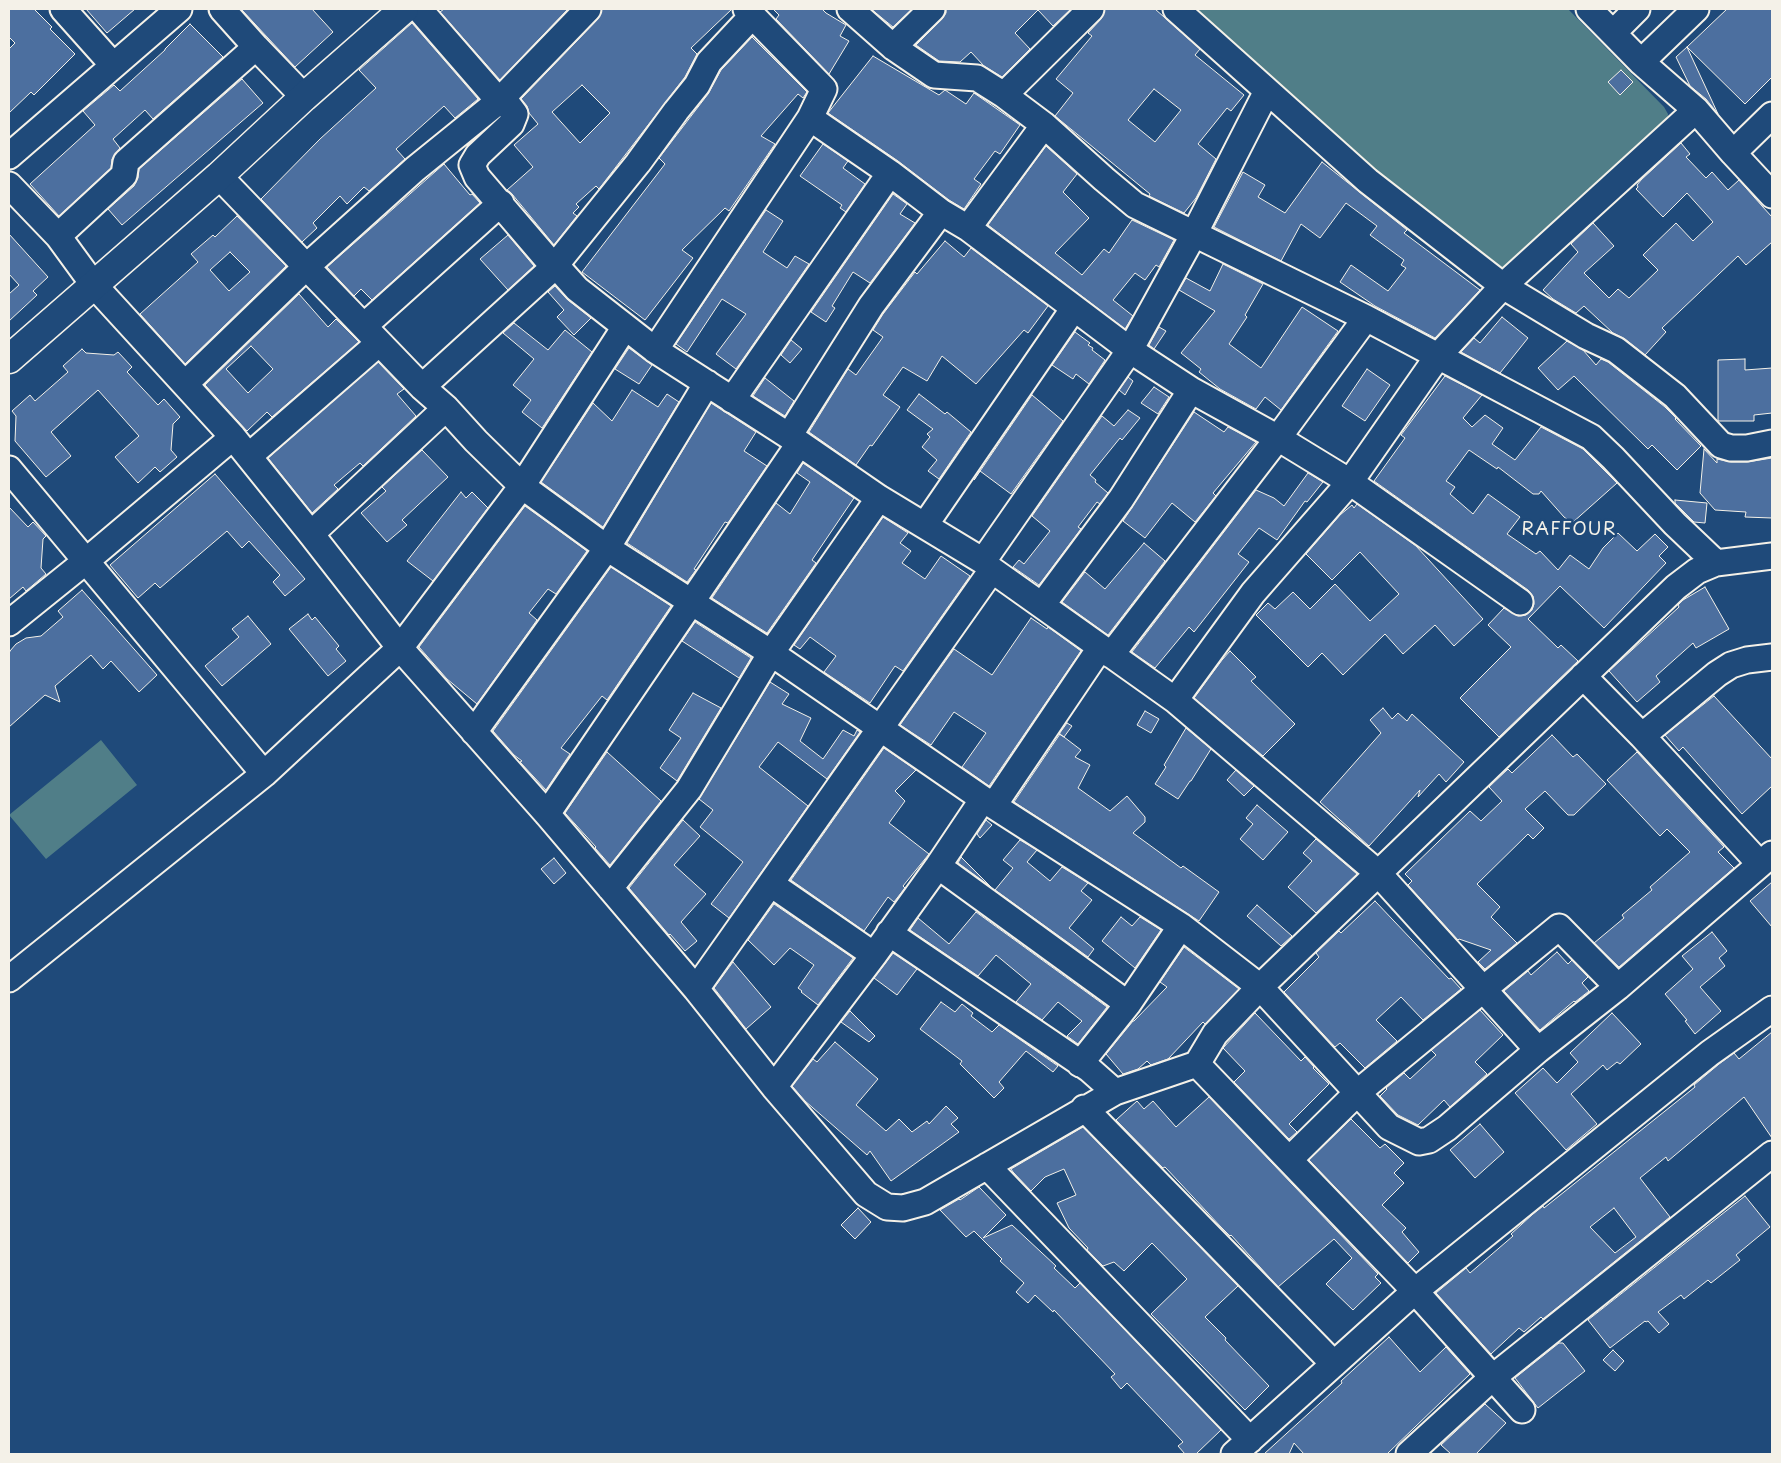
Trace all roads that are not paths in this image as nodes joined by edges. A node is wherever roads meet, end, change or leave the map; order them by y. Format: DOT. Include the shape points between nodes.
graph roads {
  1 [pos="63,9"];
  2 [pos="179,9"];
  3 [pos="222,9"];
  4 [pos="404,9"];
  5 [pos="419,9"];
  6 [pos="588,9"];
  7 [pos="850,9"];
  8 [pos="932,9"];
  9 [pos="1091,9"];
  10 [pos="1176,9"];
  11 [pos="1589,9"];
  12 [pos="1637,9"];
  13 [pos="1696,9"];
  14 [pos="749,12"];
  15 [pos="1613,33"];
  16 [pos="256,47"];
  17 [pos="893,47"];
  18 [pos="1641,62"];
  19 [pos="113,65"];
  20 [pos="1268,91"];
  21 [pos="1004,95"];
  22 [pos="304,97"];
  23 [pos="499,101"];
  24 [pos="1696,110"];
  25 [pos="1772,115"];
  26 [pos="810,118"];
  27 [pos="1044,125"];
  28 [pos="1733,153"];
  29 [pos="9,156"];
  30 [pos="890,173"];
  31 [pos="219,176"];
  32 [pos="9,185"];
  33 [pos="1772,195"];
  34 [pos="501,203"];
  35 [pos="941,212"];
  36 [pos="968,228"];
  37 [pos="1194,234"];
  38 [pos="58,236"];
  39 [pos="554,266"];
  40 [pos="306,267"];
  41 [pos="93,284"];
  42 [pos="1503,286"];
  43 [pos="1074,308"];
  44 [pos="1366,318"];
  45 [pos="624,327"];
  46 [pos="372,335"];
  47 [pos="655,350"];
  48 [pos="1130,350"];
  49 [pos="1438,356"];
  50 [pos="9,359"];
  51 [pos="707,383"];
  52 [pos="185,384"];
  53 [pos="422,387"];
  54 [pos="1192,390"];
  55 [pos="732,400"];
  56 [pos="446,408"];
  57 [pos="234,437"];
  58 [pos="1278,438"];
  59 [pos="794,440"];
  60 [pos="1772,443"];
  61 [pos="249,456"];
  62 [pos="9,469"];
  63 [pos="1350,482"];
  64 [pos="522,486"];
  65 [pos="879,498"];
  66 [pos="925,525"];
  67 [pos="312,534"];
  68 [pos="607,548"];
  69 [pos="1772,556"];
  70 [pos="86,561"];
  71 [pos="1716,563"];
  72 [pos="987,565"];
  73 [pos="690,602"];
  74 [pos="1520,602"];
  75 [pos="1042,605"];
  76 [pos="9,623"];
  77 [pos="400,648"];
  78 [pos="1106,651"];
  79 [pos="772,653"];
  80 [pos="1772,657"];
  81 [pos="1583,676"];
  82 [pos="1175,700"];
  83 [pos="881,728"];
  84 [pos="474,732"];
  85 [pos="1642,736"];
  86 [pos="264,774"];
  87 [pos="988,802"];
  88 [pos="546,814"];
  89 [pos="1766,859"];
  90 [pos="938,866"];
  91 [pos="1378,873"];
  92 [pos="772,884"];
  93 [pos="610,888"];
  94 [pos="1181,926"];
  95 [pos="889,933"];
  96 [pos="874,954"];
  97 [pos="9,979"];
  98 [pos="1260,987"];
  99 [pos="1618,987"];
  100 [pos="696,989"];
  101 [pos="1483,989"];
  102 [pos="1128,1004"];
  103 [pos="1772,1009"];
  104 [pos="1538,1050"];
  105 [pos="1080,1064"];
  106 [pos="1197,1064"];
  107 [pos="774,1087"];
  108 [pos="1115,1092"];
  109 [pos="1357,1093"];
  110 [pos="1084,1108"];
  111 [pos="1772,1154"];
  112 [pos="1290,1158"];
  113 [pos="986,1166"];
  114 [pos="1415,1291"];
  115 [pos="1334,1364"];
  116 [pos="1492,1378"];
  117 [pos="1522,1410"];
  118 [pos="1242,1447"];
  119 [pos="1409,1454"];
  1 -- 19 [label="street"];
  2 -- 19 [label="street"];
  3 -- 16 [label="street"];
  4 -- 22 [label="main road"];
  5 -- 23 [label="street"];
  6 -- 23 [label="street"];
  7 -- 17 [label="street"];
  8 -- 17 [label="street"];
  9 -- 21 [label="street"];
  10 -- 20 [label="street"];
  11 -- 15 [label="street"];
  12 -- 15 [label="street"];
  13 -- 18 [label="street"];
  14 -- 26 [label="street" via="824,89"];
  14 -- 39 [label="street" via="709,62 697,85 638,163"];
  15 -- 18 [label="street"];
  16 -- 22 [label="street"];
  16 -- 38 [label="street" via="126,162 124,176"];
  17 -- 21 [label="street" via="934,75 977,78"];
  18 -- 24 [label="street"];
  19 -- 29 [label="street"];
  20 -- 37 [label="street"];
  20 -- 42 [label="street" via="1368,181"];
  21 -- 27 [label="street"];
  22 -- 31 [label="main road"];
  23 -- 34 [label="street" via="515,114 511,124 478,155 472,165 477,177"];
  23 -- 40 [label="street" via="415,169"];
  24 -- 28 [label="street"];
  24 -- 42 [label="street"];
  25 -- 28 [label="street"];
  26 -- 30 [label="street"];
  26 -- 47 [label="street"];
  27 -- 36 [label="street"];
  27 -- 37 [label="street" via="1135,205"];
  28 -- 33 [label="street"];
  30 -- 35 [label="street"];
  30 -- 55 [label="street"];
  31 -- 40 [label="street"];
  31 -- 41 [label="main road"];
  32 -- 38 [label="street"];
  34 -- 39 [label="street"];
  34 -- 46 [label="street"];
  35 -- 36 [label="street"];
  35 -- 59 [label="street" via="870,306"];
  36 -- 43 [label="street"];
  37 -- 44 [label="street"];
  37 -- 48 [label="street"];
  38 -- 41 [label="street"];
  39 -- 45 [label="street"];
  39 -- 53 [label="street"];
  40 -- 46 [label="street"];
  40 -- 52 [label="street"];
  41 -- 50 [label="main road"];
  41 -- 52 [label="street"];
  42 -- 49 [label="street"];
  42 -- 60 [label="street" via="1586,336 1616,350 1675,396 1721,445 1747,448"];
  43 -- 48 [label="street"];
  43 -- 66 [label="street"];
  44 -- 49 [label="street"];
  44 -- 58 [label="street"];
  45 -- 47 [label="street"];
  45 -- 64 [label="street"];
  46 -- 53 [label="street"];
  46 -- 61 [label="street"];
  47 -- 51 [label="street"];
  48 -- 54 [label="street"];
  48 -- 72 [label="street"];
  49 -- 63 [label="street"];
  49 -- 71 [label="street" via="1591,437"];
  51 -- 55 [label="street"];
  51 -- 68 [label="street"];
  52 -- 57 [label="street"];
  53 -- 56 [label="street"];
  54 -- 58 [label="street"];
  54 -- 75 [label="street" via="1121,499"];
  55 -- 59 [label="street"];
  56 -- 64 [label="street"];
  56 -- 67 [label="street"];
  57 -- 61 [label="street"];
  57 -- 70 [label="street"];
  58 -- 63 [label="street"];
  58 -- 78 [label="street"];
  59 -- 65 [label="street"];
  59 -- 73 [label="street"];
  61 -- 67 [label="street"];
  62 -- 70 [label="street"];
  63 -- 74 [label="street"];
  63 -- 82 [label="street" via="1253,593"];
  64 -- 68 [label="street"];
  64 -- 77 [label="street"];
  65 -- 66 [label="street"];
  65 -- 79 [label="street"];
  66 -- 72 [label="street"];
  67 -- 77 [label="street"];
  68 -- 73 [label="street"];
  68 -- 84 [label="street"];
  69 -- 71 [label="street"];
  70 -- 76 [label="street"];
  70 -- 86 [label="street"];
  71 -- 81 [label="street" via="1697,571 1676,587"];
  72 -- 75 [label="street"];
  72 -- 83 [label="street"];
  73 -- 79 [label="street"];
  73 -- 88 [label="street"];
  75 -- 78 [label="street"];
  77 -- 84 [label="street"];
  77 -- 86 [label="street"];
  78 -- 82 [label="street"];
  78 -- 87 [label="street"];
  79 -- 83 [label="street"];
  79 -- 93 [label="street" via="689,789"];
  80 -- 85 [label="street" via="1731,665"];
  81 -- 85 [label="street"];
  81 -- 91 [label="street"];
  82 -- 91 [label="street"];
  83 -- 87 [label="street"];
  83 -- 92 [label="street"];
  84 -- 88 [label="street"];
  85 -- 89 [label="street"];
  86 -- 97 [label="street"];
  87 -- 90 [label="street"];
  87 -- 94 [label="street"];
  88 -- 93 [label="street"];
  89 -- 99 [label="street"];
  90 -- 95 [label="street"];
  90 -- 102 [label="street"];
  91 -- 98 [label="street"];
  91 -- 101 [label="street"];
  92 -- 96 [label="street"];
  92 -- 100 [label="street"];
  93 -- 100 [label="street"];
  94 -- 98 [label="street"];
  94 -- 102 [label="street"];
  95 -- 96 [label="street"];
  95 -- 105 [label="street"];
  96 -- 107 [label="street"];
  98 -- 106 [label="street" via="1215,1034"];
  98 -- 109 [label="street"];
  99 -- 101 [label="street" via="1559,927"];
  99 -- 104 [label="street"];
  100 -- 107 [label="street"];
  101 -- 104 [label="street"];
  101 -- 109 [label="street"];
  102 -- 105 [label="street"];
  103 -- 114 [label="street" via="1710,1053"];
  104 -- 109 [label="street" via="1429,1140 1419,1142 1390,1127"];
  105 -- 108 [label="street"];
  106 -- 108 [label="street"];
  106 -- 112 [label="street"];
  107 -- 113 [label="street" via="866,1194 887,1207 904,1208 925,1202"];
  108 -- 110 [label="street"];
  109 -- 112 [label="street"];
  110 -- 113 [label="street"];
  110 -- 115 [label="street"];
  111 -- 116 [label="street"];
  112 -- 114 [label="street"];
  113 -- 118 [label="street"];
  114 -- 115 [label="street"];
  114 -- 116 [label="street"];
  115 -- 118 [label="street"];
  116 -- 117 [label="street"];
  116 -- 119 [label="street"];
}
